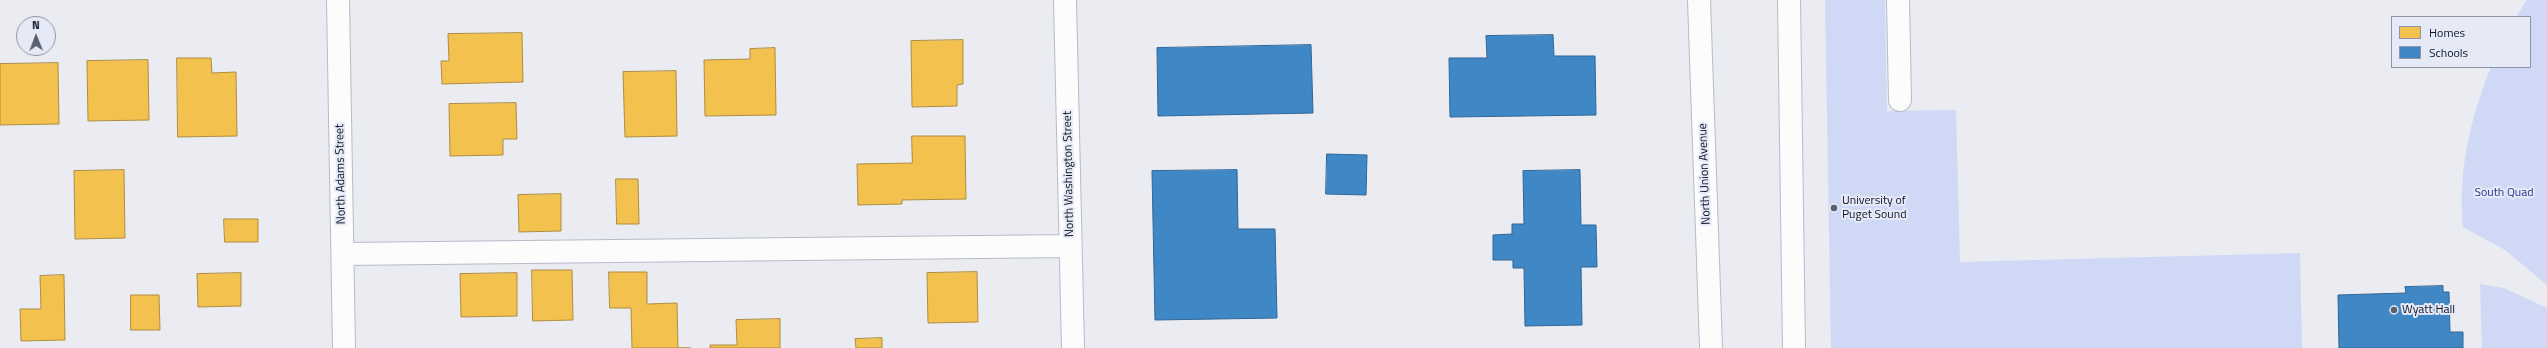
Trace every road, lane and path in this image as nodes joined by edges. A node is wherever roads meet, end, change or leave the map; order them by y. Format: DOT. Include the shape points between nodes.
graph roads {
  1 [pos="338,0"];
  2 [pos="1065,0"];
  3 [pos="1699,0"];
  4 [pos="1789,0"];
  5 [pos="1898,0"];
  6 [pos="1900,100"];
  7 [pos="1070,246"];
  8 [pos="343,254"];
  9 [pos="344,348"];
  10 [pos="1073,348"];
  11 [pos="1711,348"];
  12 [pos="1794,348"];
  1 -- 8 [label="street, North Adams Street"];
  2 -- 7 [label="street, North Washington Street"];
  3 -- 11 [label="street, North Union Avenue"];
  4 -- 12 [label="street"];
  5 -- 6 [label="street"];
  7 -- 8 [label="street"];
  7 -- 10 [label="street, North Washington Street"];
  8 -- 9 [label="street, North Adams Street"];
}
